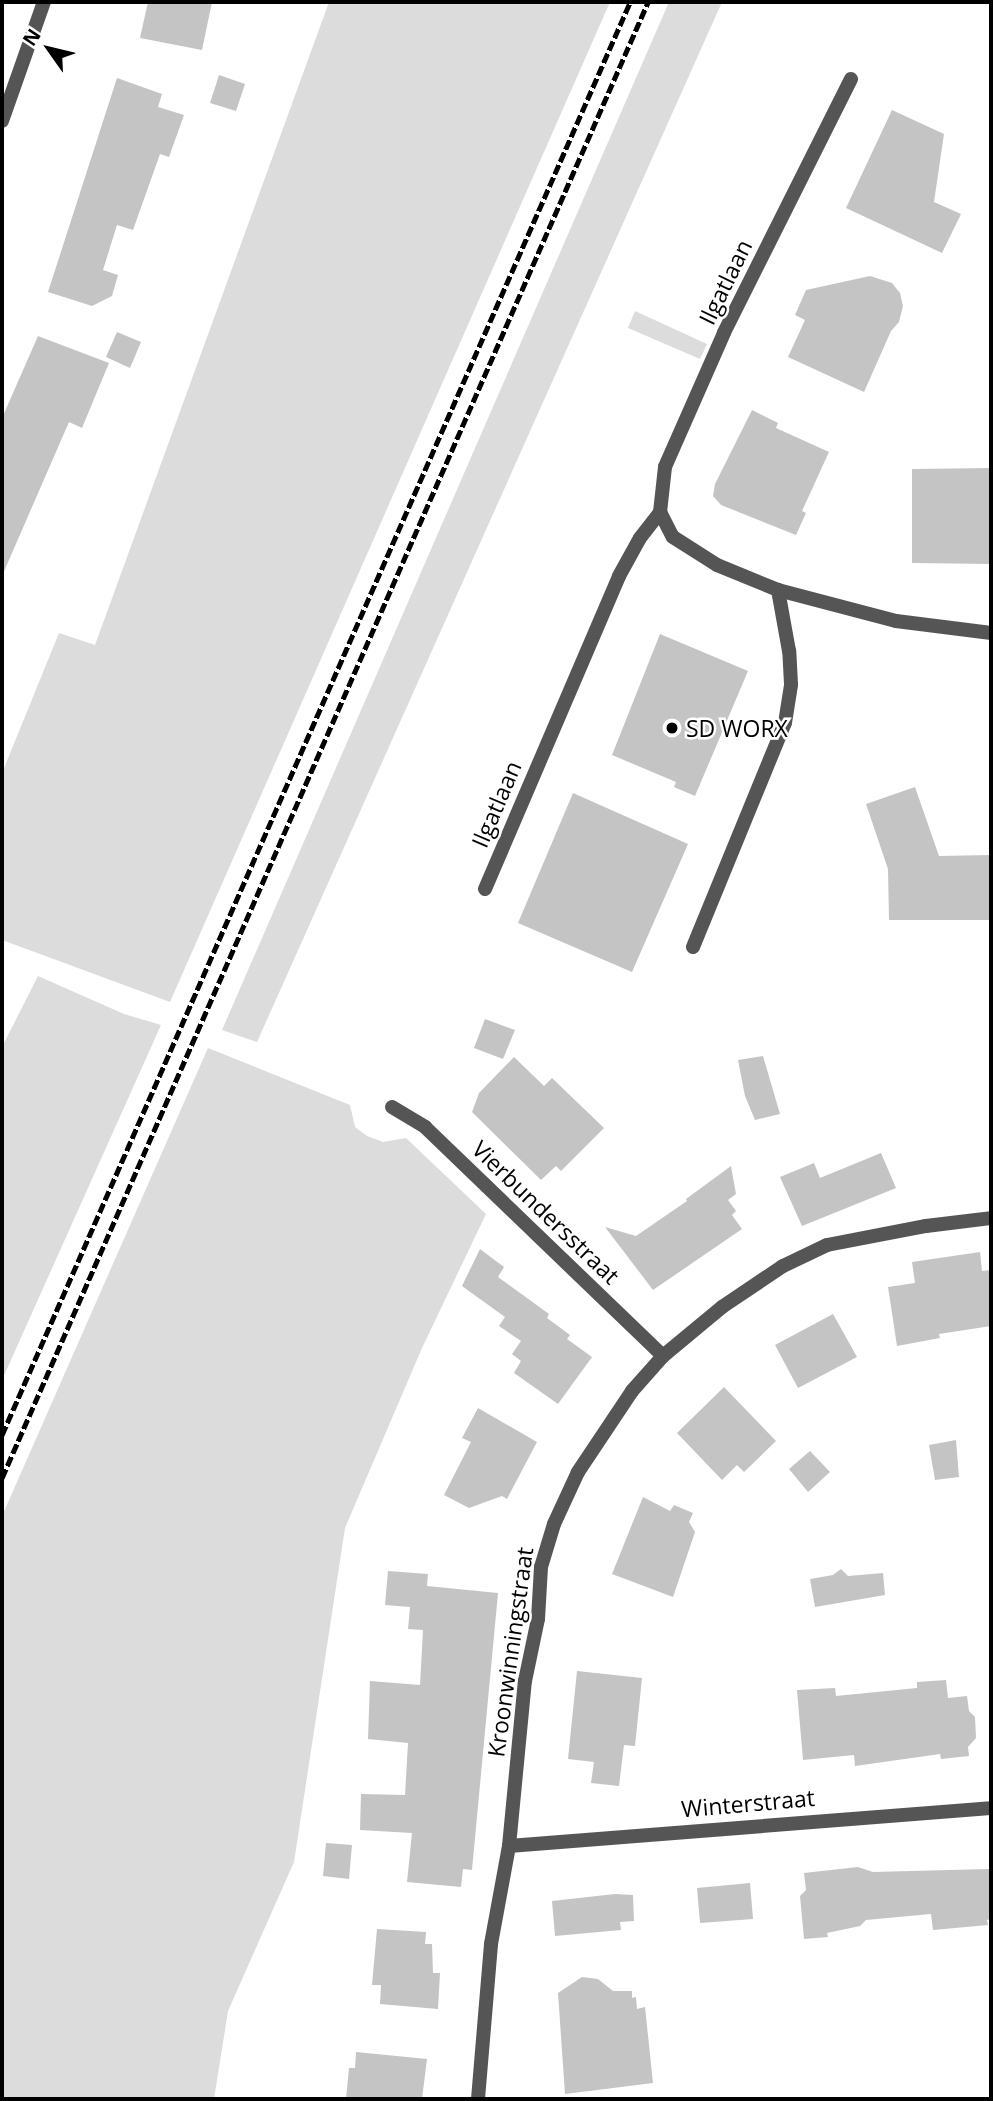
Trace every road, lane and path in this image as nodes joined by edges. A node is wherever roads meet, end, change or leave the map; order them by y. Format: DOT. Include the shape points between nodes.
graph roads {
  1 [pos="44,2"];
  2 [pos="851,79"];
  3 [pos="3,113"];
  4 [pos="660,512"];
  5 [pos="778,590"];
  6 [pos="991,633"];
  7 [pos="485,888"];
  8 [pos="693,947"];
  9 [pos="392,1107"];
  10 [pos="991,1218"];
  11 [pos="663,1356"];
  12 [pos="991,1808"];
  13 [pos="509,1846"];
  14 [pos="478,2099"];
  1 -- 3 [label="street"];
  2 -- 4 [label="street, Ilgatlaan" via="724,333 664,467"];
  4 -- 5 [label="street" via="673,537 717,565"];
  4 -- 7 [label="street, Ilgatlaan" via="619,576"];
  5 -- 6 [label="street" via="896,621"];
  5 -- 8 [label="street" via="791,684 785,723"];
  9 -- 11 [label="street, Vierbundersstraat" via="425,1127"];
  10 -- 11 [label="street, Kroonwinningstraat" via="827,1245 783,1266 722,1307"];
  11 -- 13 [label="street, Kroonwinningstraat" via="605,1429 554,1524 541,1567 538,1619 525,1681"];
  12 -- 13 [label="street, Winterstraat"];
  13 -- 14 [label="street, Kroonwinningstraat" via="491,1944"];
}
